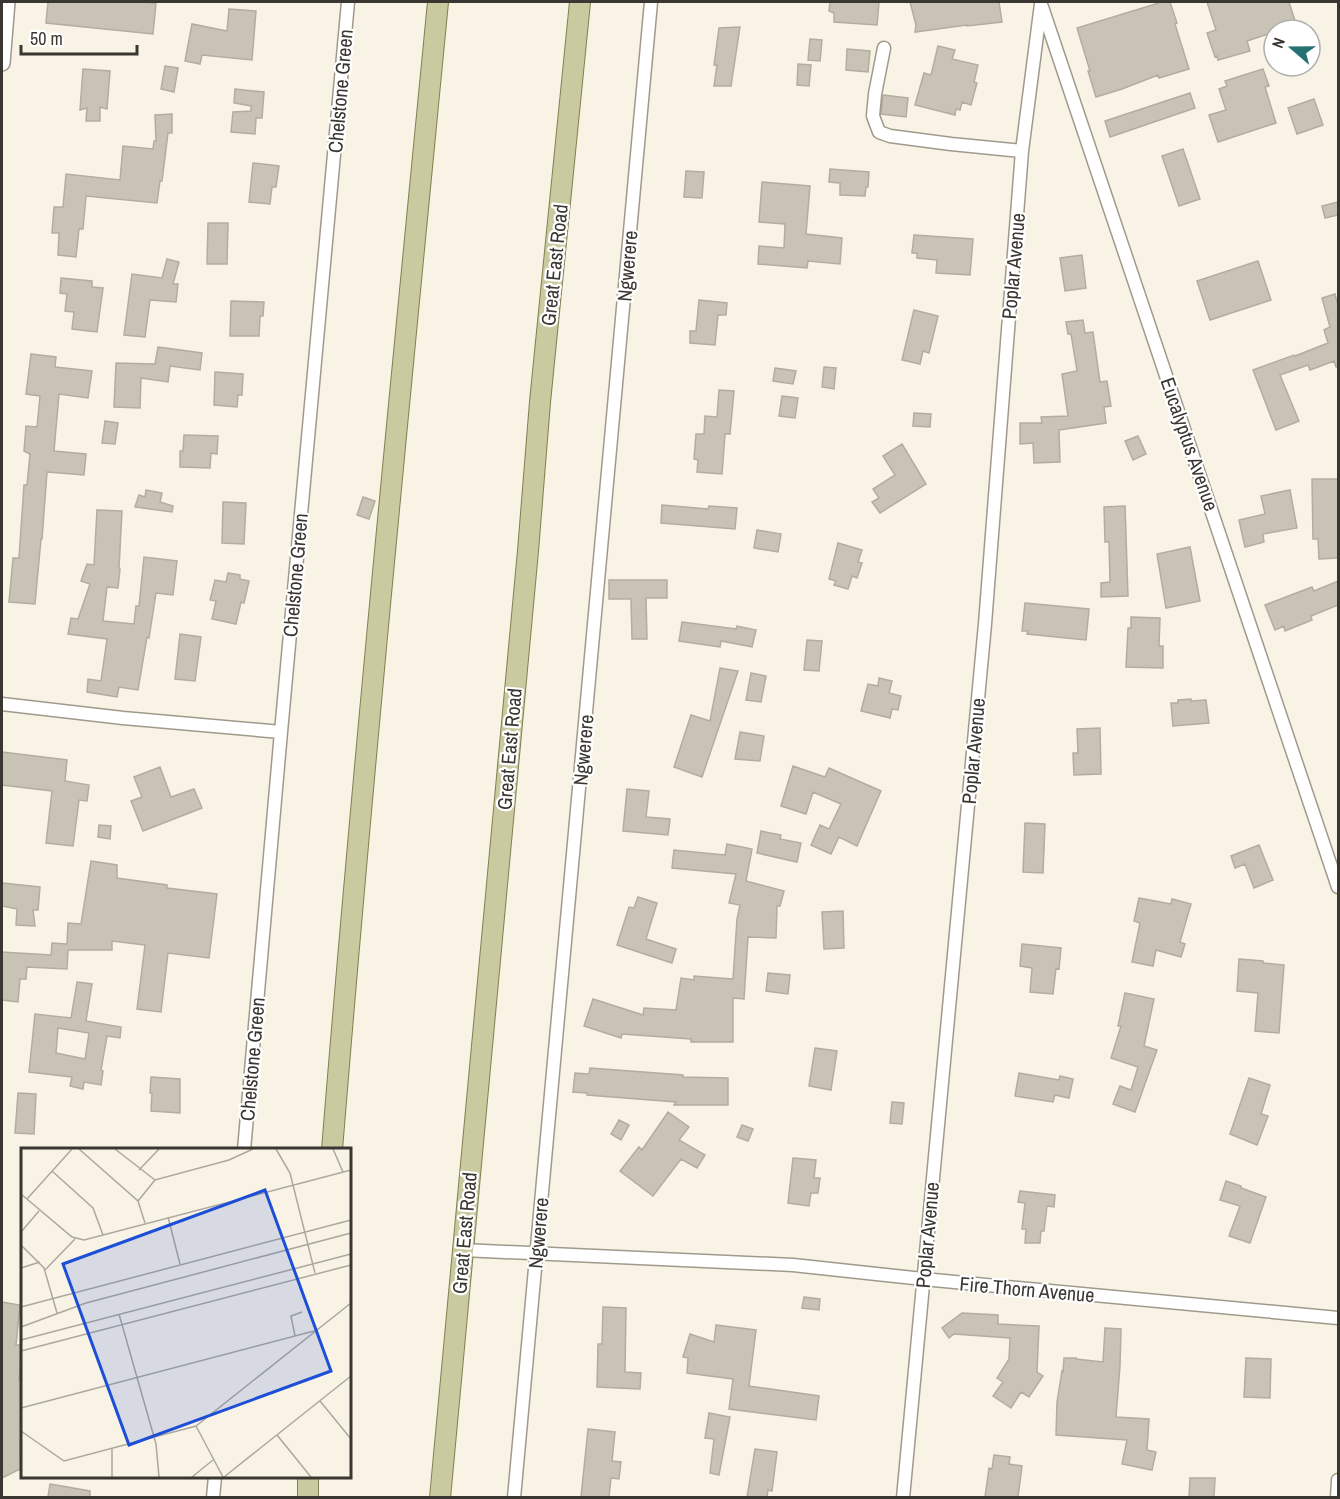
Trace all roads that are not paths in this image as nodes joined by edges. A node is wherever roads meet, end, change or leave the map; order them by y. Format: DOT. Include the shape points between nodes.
graph roads {
  1 [pos="7,2"];
  2 [pos="348,2"];
  3 [pos="438,2"];
  4 [pos="580,2"];
  5 [pos="651,2"];
  6 [pos="1041,3"];
  7 [pos="884,48"];
  8 [pos="2,63"];
  9 [pos="1023,151"];
  10 [pos="2,704"];
  11 [pos="281,732"];
  12 [pos="1338,887"];
  13 [pos="244,1148"];
  14 [pos="332,1148"];
  15 [pos="463,1250"];
  16 [pos="536,1253"];
  17 [pos="923,1279"];
  18 [pos="1338,1318"];
  19 [pos="215,1478"];
  20 [pos="308,1478"];
  21 [pos="1338,1480"];
  22 [pos="213,1497"];
  23 [pos="308,1497"];
  24 [pos="440,1497"];
  25 [pos="514,1497"];
  26 [pos="903,1497"];
  27 [pos="1337,1497"];
  1 -- 8 [label="street"];
  2 -- 11 [label="street, Chelstone Green"];
  3 -- 14 [label="main road"];
  4 -- 15 [label="main road, Great East Road"];
  5 -- 16 [label="street, Ngwerere"];
  6 -- 9 [label="street, Poplar Avenue"];
  6 -- 12 [label="street, Eucalyptus Avenue"];
  7 -- 9 [label="street" via="873,116 879,132"];
  9 -- 17 [label="street, Poplar Avenue" via="985,624"];
  10 -- 11 [label="street"];
  11 -- 13 [label="street, Chelstone Green"];
  15 -- 16 [label="street, Fire Thorn Avenue"];
  15 -- 24 [label="main road, Great East Road"];
  16 -- 17 [label="street, Fire Thorn Avenue" via="793,1265"];
  16 -- 25 [label="street, Ngwerere"];
  17 -- 18 [label="street, Fire Thorn Avenue"];
  17 -- 26 [label="street, Poplar Avenue"];
  19 -- 22 [label="street"];
  20 -- 23 [label="main road"];
  21 -- 27 [label="street"];
}
